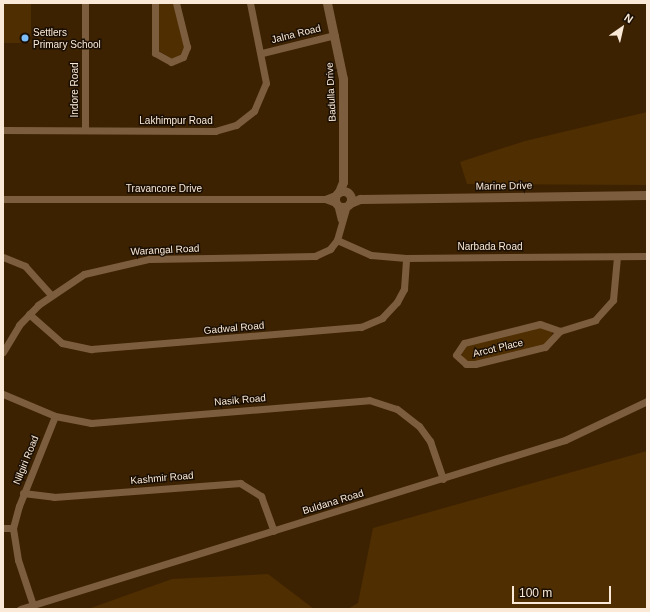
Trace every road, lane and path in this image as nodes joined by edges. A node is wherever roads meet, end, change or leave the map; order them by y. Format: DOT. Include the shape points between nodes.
graph roads {
  1 [pos="85,3"];
  2 [pos="155,3"];
  3 [pos="176,3"];
  4 [pos="250,3"];
  5 [pos="327,3"];
  6 [pos="335,35"];
  7 [pos="262,53"];
  8 [pos="85,129"];
  9 [pos="3,130"];
  10 [pos="647,195"];
  11 [pos="3,199"];
  12 [pos="343,199"];
  13 [pos="337,240"];
  14 [pos="647,256"];
  15 [pos="3,257"];
  16 [pos="617,257"];
  17 [pos="406,258"];
  18 [pos="50,294"];
  19 [pos="29,314"];
  20 [pos="560,332"];
  21 [pos="3,352"];
  22 [pos="3,394"];
  23 [pos="647,400"];
  24 [pos="54,416"];
  25 [pos="443,479"];
  26 [pos="23,494"];
  27 [pos="3,528"];
  28 [pos="13,528"];
  29 [pos="274,531"];
  30 [pos="33,605"];
  31 [pos="20,609"];
  1 -- 8 [label="street, Indore Road"];
  2 -- 3 [label="street" via="155,52 171,62 182,57 187,47"];
  4 -- 7 [label="street, Lakhimpur Road"];
  5 -- 6 [label="street, Badulla Drive"];
  6 -- 7 [label="street, Jalna Road"];
  6 -- 12 [label="street, Badulla Drive" via="343,79"];
  7 -- 8 [label="street, Lakhimpur Road" via="266,84 261,102 236,125 215,131"];
  8 -- 9 [label="street, Lakhimpur Road"];
  10 -- 12 [label="street, Marine Drive"];
  11 -- 12 [label="street, Travancore Drive"];
  12 -- 13 [label="street"];
  13 -- 17 [label="street, Narbada Road" via="371,255"];
  13 -- 18 [label="street, Warangal Road" via="324,254 305,257 174,257 130,261 84,274"];
  14 -- 16 [label="street, Narbada Road"];
  15 -- 18 [label="street" via="25,266"];
  16 -- 17 [label="street, Narbada Road"];
  16 -- 20 [label="street, Arcot Place" via="615,292 608,307 595,320"];
  17 -- 19 [label="street, Gadwal Road" via="404,289 397,302 382,318 361,327 91,350 62,343"];
  18 -- 19 [label="street, Warangal Road"];
  19 -- 21 [label="street, Warangal Road"];
  20 -- 20 [label="street, Arcot Place" via="540,324 464,343 456,355 466,364 475,364 545,347"];
  22 -- 24 [label="street, Nasik Road"];
  23 -- 25 [label="street, Buldana Road" via="565,440"];
  24 -- 25 [label="street, Nasik Road" via="96,422 369,400 397,409 419,426 430,441"];
  24 -- 26 [label="street, Nilgiri Road"];
  25 -- 29 [label="street, Buldana Road"];
  26 -- 28 [label="street, Nilgiri Road"];
  26 -- 29 [label="street, Kashmir Road" via="54,497 240,483 261,496"];
  27 -- 28 [label="street"];
  28 -- 30 [label="street, Nilgiri Road" via="17,555"];
  29 -- 30 [label="street, Buldana Road"];
  30 -- 31 [label="street, Buldana Road"];
}
